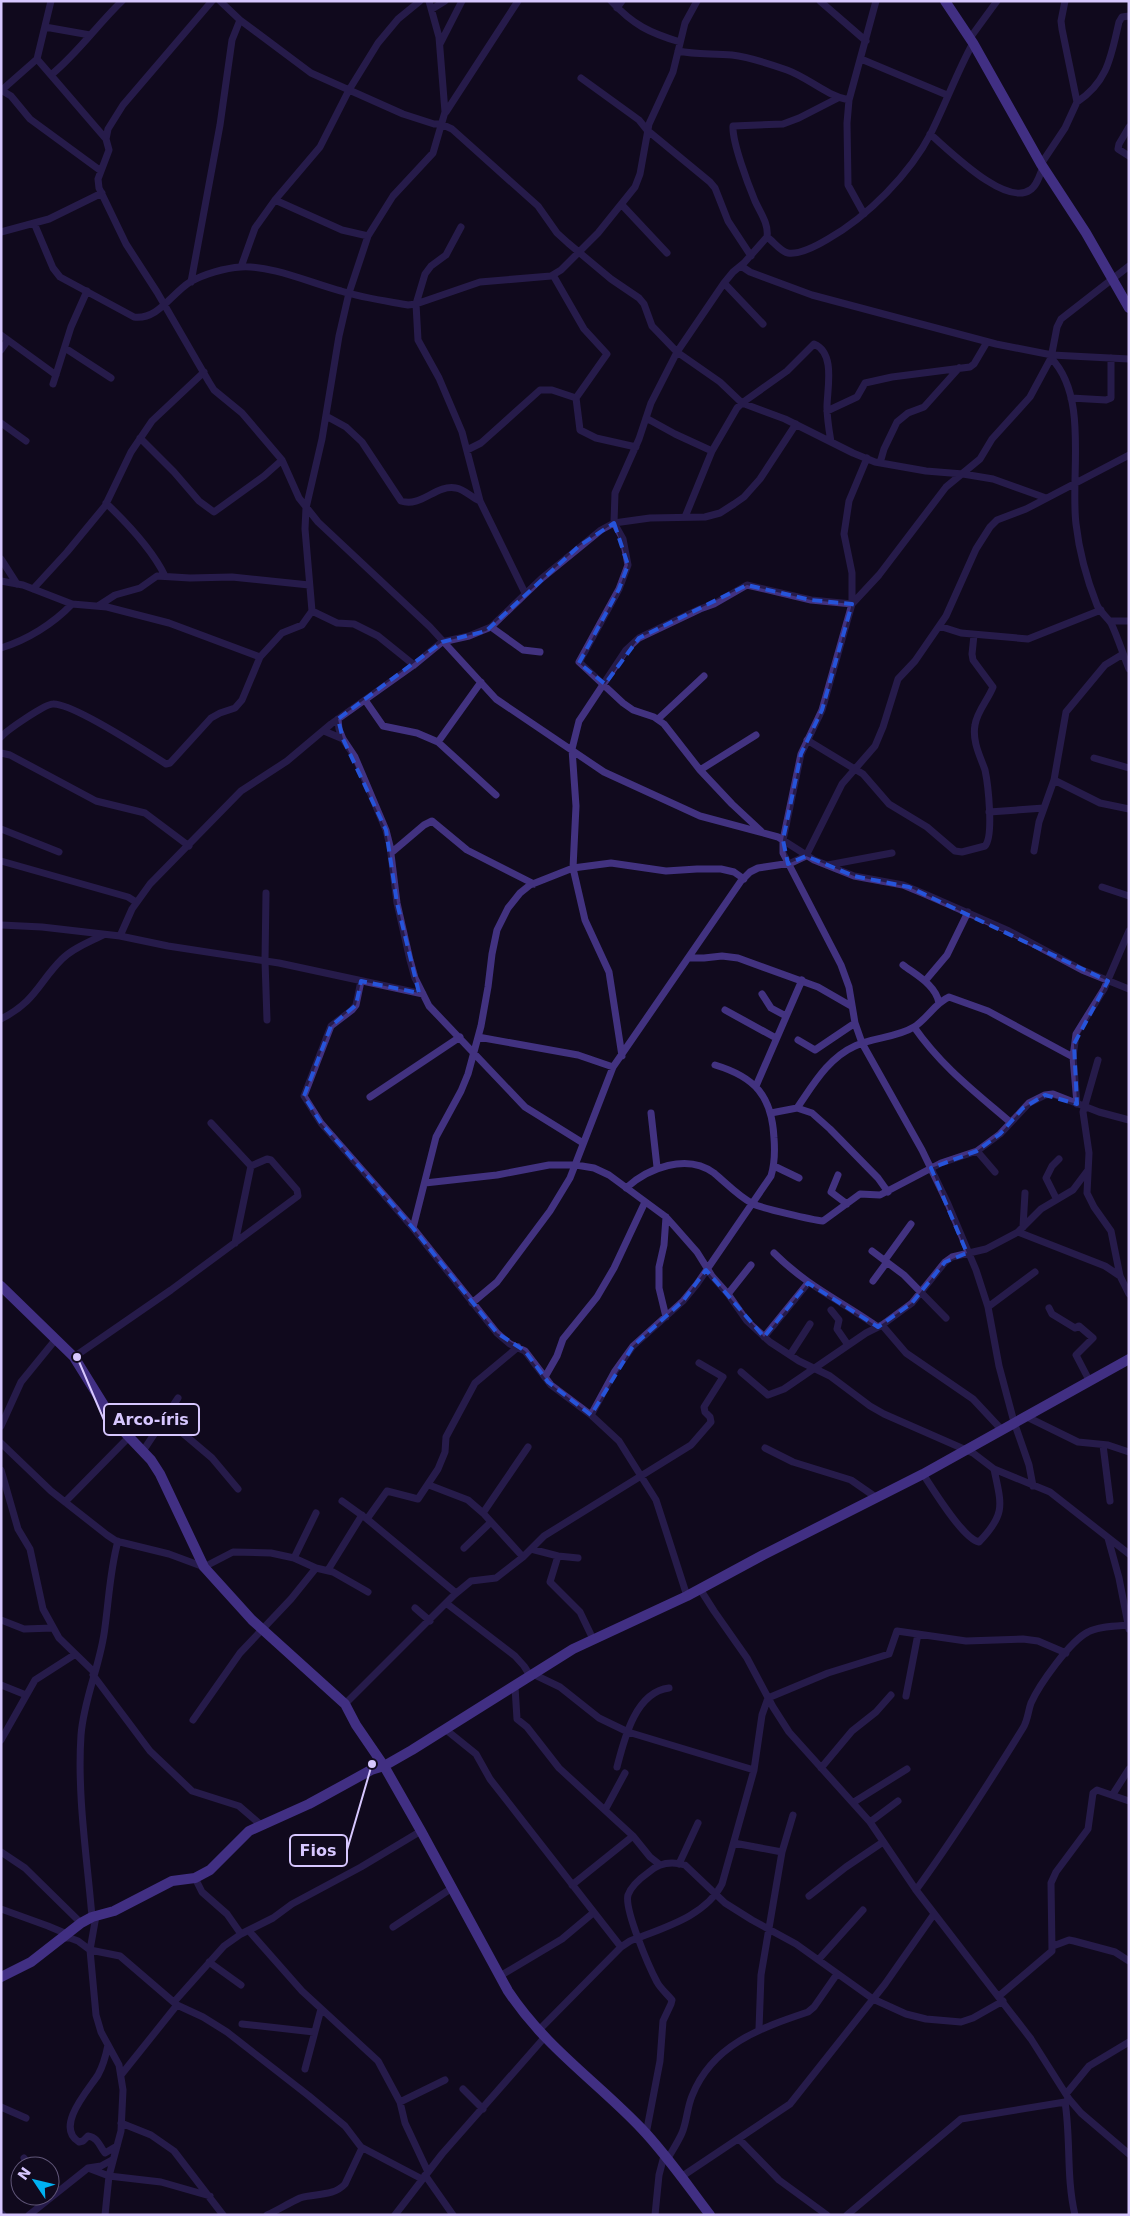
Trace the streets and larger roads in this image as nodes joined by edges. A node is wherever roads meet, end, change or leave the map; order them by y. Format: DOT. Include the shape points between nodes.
graph roads {
  1 [pos="51,1"];
  2 [pos="122,1"];
  3 [pos="212,1"];
  4 [pos="220,1"];
  5 [pos="445,1"];
  6 [pos="462,1"];
  7 [pos="518,1"];
  8 [pos="611,1"];
  9 [pos="622,1"];
  10 [pos="697,1"];
  11 [pos="820,1"];
  12 [pos="876,1"];
  13 [pos="945,1"];
  14 [pos="996,1"];
  15 [pos="1065,1"];
  16 [pos="419,3"];
  17 [pos="431,6"];
  18 [pos="617,8"];
  19 [pos="1129,16"];
  20 [pos="240,20"];
  21 [pos="46,27"];
  22 [pos="90,35"];
  23 [pos="866,40"];
  24 [pos="972,40"];
  25 [pos="680,42"];
  26 [pos="440,45"];
  27 [pos="678,51"];
  28 [pos="979,53"];
  29 [pos="967,54"];
  30 [pos="37,59"];
  31 [pos="861,59"];
  32 [pos="50,75"];
  33 [pos="581,78"];
  34 [pos="2,90"];
  35 [pos="349,90"];
  36 [pos="947,95"];
  37 [pos="838,98"];
  38 [pos="849,100"];
  39 [pos="1077,102"];
  40 [pos="445,112"];
  41 [pos="441,124"];
  42 [pos="1129,127"];
  43 [pos="647,130"];
  44 [pos="930,134"];
  45 [pos="106,139"];
  46 [pos="1129,156"];
  47 [pos="1042,165"];
  48 [pos="101,171"];
  49 [pos="102,193"];
  50 [pos="275,200"];
  51 [pos="622,205"];
  52 [pos="864,214"];
  53 [pos="34,223"];
  54 [pos="461,226"];
  55 [pos="1,232"];
  56 [pos="368,236"];
  57 [pos="767,237"];
  58 [pos="577,252"];
  59 [pos="667,253"];
  60 [pos="750,256"];
  61 [pos="741,266"];
  62 [pos="1129,266"];
  63 [pos="241,267"];
  64 [pos="553,275"];
  65 [pos="1112,281"];
  66 [pos="191,282"];
  67 [pos="724,283"];
  68 [pos="87,291"];
  69 [pos="158,292"];
  70 [pos="349,293"];
  71 [pos="174,294"];
  72 [pos="416,304"];
  73 [pos="163,305"];
  74 [pos="1129,308"];
  75 [pos="763,324"];
  76 [pos="1,335"];
  77 [pos="8,340"];
  78 [pos="987,342"];
  79 [pos="65,348"];
  80 [pos="1,350"];
  81 [pos="677,352"];
  82 [pos="1052,356"];
  83 [pos="1111,358"];
  84 [pos="1129,359"];
  85 [pos="959,368"];
  86 [pos="204,372"];
  87 [pos="56,375"];
  88 [pos="111,378"];
  89 [pos="53,384"];
  90 [pos="576,398"];
  91 [pos="1071,398"];
  92 [pos="742,402"];
  93 [pos="827,411"];
  94 [pos="326,416"];
  95 [pos="646,418"];
  96 [pos="1,423"];
  97 [pos="796,424"];
  98 [pos="140,438"];
  99 [pos="26,441"];
  100 [pos="831,442"];
  101 [pos="636,447"];
  102 [pos="467,450"];
  103 [pos="712,450"];
  104 [pos="1128,456"];
  105 [pos="867,458"];
  106 [pos="282,460"];
  107 [pos="880,463"];
  108 [pos="963,474"];
  109 [pos="1074,485"];
  110 [pos="1046,498"];
  111 [pos="480,502"];
  112 [pos="106,503"];
  113 [pos="306,508"];
  114 [pos="685,517"];
  115 [pos="614,523"];
  116 [pos="1,559"];
  117 [pos="165,576"];
  118 [pos="1,581"];
  119 [pos="17,584"];
  120 [pos="309,585"];
  121 [pos="33,589"];
  122 [pos="525,593"];
  123 [pos="72,604"];
  124 [pos="852,604"];
  125 [pos="98,606"];
  126 [pos="1101,610"];
  127 [pos="312,611"];
  128 [pos="1110,621"];
  129 [pos="1129,621"];
  130 [pos="939,626"];
  131 [pos="491,627"];
  132 [pos="974,635"];
  133 [pos="442,642"];
  134 [pos="1,648"];
  135 [pos="540,652"];
  136 [pos="1123,654"];
  137 [pos="260,657"];
  138 [pos="414,665"];
  139 [pos="1129,669"];
  140 [pos="704,676"];
  141 [pos="481,682"];
  142 [pos="605,684"];
  143 [pos="365,700"];
  144 [pos="338,719"];
  145 [pos="658,719"];
  146 [pos="324,731"];
  147 [pos="756,735"];
  148 [pos="1,737"];
  149 [pos="343,739"];
  150 [pos="807,740"];
  151 [pos="438,742"];
  152 [pos="572,749"];
  153 [pos="1,753"];
  154 [pos="1094,758"];
  155 [pos="855,768"];
  156 [pos="1129,768"];
  157 [pos="700,770"];
  158 [pos="1054,780"];
  159 [pos="496,795"];
  160 [pos="1044,808"];
  161 [pos="1129,809"];
  162 [pos="989,812"];
  163 [pos="1,829"];
  164 [pos="762,832"];
  165 [pos="783,840"];
  166 [pos="189,846"];
  167 [pos="1034,851"];
  168 [pos="59,852"];
  169 [pos="391,853"];
  170 [pos="892,853"];
  171 [pos="806,856"];
  172 [pos="1,861"];
  173 [pos="788,864"];
  174 [pos="828,866"];
  175 [pos="573,868"];
  176 [pos="744,879"];
  177 [pos="534,884"];
  178 [pos="1102,887"];
  179 [pos="266,893"];
  180 [pos="1129,896"];
  181 [pos="136,902"];
  182 [pos="968,912"];
  183 [pos="1,925"];
  184 [pos="1129,931"];
  185 [pos="103,935"];
  186 [pos="120,936"];
  187 [pos="689,958"];
  188 [pos="265,961"];
  189 [pos="903,965"];
  190 [pos="802,980"];
  191 [pos="361,981"];
  192 [pos="925,981"];
  193 [pos="1108,981"];
  194 [pos="1129,989"];
  195 [pos="423,994"];
  196 [pos="762,994"];
  197 [pos="939,1003"];
  198 [pos="851,1006"];
  199 [pos="725,1010"];
  200 [pos="786,1016"];
  201 [pos="1,1019"];
  202 [pos="267,1020"];
  203 [pos="855,1023"];
  204 [pos="914,1027"];
  205 [pos="460,1037"];
  206 [pos="478,1037"];
  207 [pos="776,1038"];
  208 [pos="798,1040"];
  209 [pos="862,1043"];
  210 [pos="473,1052"];
  211 [pos="622,1056"];
  212 [pos="1073,1057"];
  213 [pos="1098,1060"];
  214 [pos="715,1065"];
  215 [pos="613,1067"];
  216 [pos="756,1086"];
  217 [pos="370,1097"];
  218 [pos="1080,1105"];
  219 [pos="797,1108"];
  220 [pos="651,1113"];
  221 [pos="771,1113"];
  222 [pos="1129,1120"];
  223 [pos="211,1122"];
  224 [pos="1010,1122"];
  225 [pos="583,1143"];
  226 [pos="977,1151"];
  227 [pos="1059,1159"];
  228 [pos="576,1164"];
  229 [pos="251,1166"];
  230 [pos="774,1166"];
  231 [pos="658,1167"];
  232 [pos="931,1168"];
  233 [pos="1088,1170"];
  234 [pos="995,1172"];
  235 [pos="838,1175"];
  236 [pos="799,1178"];
  237 [pos="425,1183"];
  238 [pos="626,1188"];
  239 [pos="888,1192"];
  240 [pos="1025,1193"];
  241 [pos="1056,1198"];
  242 [pos="645,1202"];
  243 [pos="754,1204"];
  244 [pos="847,1204"];
  245 [pos="666,1218"];
  246 [pos="911,1224"];
  247 [pos="413,1228"];
  248 [pos="1020,1229"];
  249 [pos="235,1243"];
  250 [pos="872,1251"];
  251 [pos="967,1253"];
  252 [pos="774,1254"];
  253 [pos="886,1261"];
  254 [pos="751,1264"];
  255 [pos="708,1267"];
  256 [pos="1036,1272"];
  257 [pos="1120,1276"];
  258 [pos="873,1281"];
  259 [pos="808,1283"];
  260 [pos="1,1286"];
  261 [pos="922,1293"];
  262 [pos="728,1294"];
  263 [pos="1129,1294"];
  264 [pos="472,1303"];
  265 [pos="988,1307"];
  266 [pos="1049,1308"];
  267 [pos="831,1310"];
  268 [pos="666,1317"];
  269 [pos="946,1318"];
  270 [pos="810,1324"];
  271 [pos="880,1326"];
  272 [pos="764,1337"];
  273 [pos="56,1339"];
  274 [pos="848,1345"];
  275 [pos="518,1347"];
  276 [pos="790,1355"];
  277 [pos="74,1357"];
  278 [pos="1129,1359"];
  279 [pos="699,1362"];
  280 [pos="816,1368"];
  281 [pos="740,1372"];
  282 [pos="545,1377"];
  283 [pos="1089,1380"];
  284 [pos="178,1398"];
  285 [pos="592,1415"];
  286 [pos="1025,1416"];
  287 [pos="166,1419"];
  288 [pos="1014,1422"];
  289 [pos="1,1426"];
  290 [pos="1001,1429"];
  291 [pos="129,1437"];
  292 [pos="3,1445"];
  293 [pos="1103,1445"];
  294 [pos="528,1447"];
  295 [pos="765,1448"];
  296 [pos="966,1450"];
  297 [pos="143,1451"];
  298 [pos="1129,1452"];
  299 [pos="1,1454"];
  300 [pos="994,1468"];
  301 [pos="1,1470"];
  302 [pos="923,1474"];
  303 [pos="641,1475"];
  304 [pos="430,1485"];
  305 [pos="1033,1486"];
  306 [pos="238,1489"];
  307 [pos="877,1498"];
  308 [pos="342,1501"];
  309 [pos="1110,1501"];
  310 [pos="65,1502"];
  311 [pos="483,1512"];
  312 [pos="316,1513"];
  313 [pos="365,1517"];
  314 [pos="491,1522"];
  315 [pos="1108,1538"];
  316 [pos="118,1541"];
  317 [pos="464,1548"];
  318 [pos="531,1549"];
  319 [pos="1129,1554"];
  320 [pos="558,1556"];
  321 [pos="523,1557"];
  322 [pos="294,1558"];
  323 [pos="578,1558"];
  324 [pos="204,1567"];
  325 [pos="316,1568"];
  326 [pos="328,1570"];
  327 [pos="700,1589"];
  328 [pos="368,1592"];
  329 [pos="456,1593"];
  330 [pos="687,1596"];
  331 [pos="446,1603"];
  332 [pos="416,1608"];
  333 [pos="1,1620"];
  334 [pos="430,1620"];
  335 [pos="1128,1627"];
  336 [pos="53,1628"];
  337 [pos="262,1629"];
  338 [pos="918,1634"];
  339 [pos="593,1639"];
  340 [pos="1066,1653"];
  341 [pos="74,1654"];
  342 [pos="93,1673"];
  343 [pos="533,1676"];
  344 [pos="1,1685"];
  345 [pos="515,1687"];
  346 [pos="669,1688"];
  347 [pos="891,1695"];
  348 [pos="26,1696"];
  349 [pos="906,1696"];
  350 [pos="768,1698"];
  351 [pos="345,1704"];
  352 [pos="193,1720"];
  353 [pos="445,1729"];
  354 [pos="628,1732"];
  355 [pos="1,1740"];
  356 [pos="384,1766"];
  357 [pos="617,1767"];
  358 [pos="821,1768"];
  359 [pos="907,1769"];
  360 [pos="1129,1769"];
  361 [pos="754,1770"];
  362 [pos="625,1773"];
  363 [pos="1113,1794"];
  364 [pos="898,1801"];
  365 [pos="854,1802"];
  366 [pos="1129,1802"];
  367 [pos="605,1810"];
  368 [pos="793,1815"];
  369 [pos="870,1822"];
  370 [pos="698,1823"];
  371 [pos="261,1824"];
  372 [pos="421,1831"];
  373 [pos="633,1836"];
  374 [pos="883,1842"];
  375 [pos="734,1843"];
  376 [pos="1,1852"];
  377 [pos="782,1852"];
  378 [pos="659,1864"];
  379 [pos="679,1864"];
  380 [pos="195,1878"];
  381 [pos="572,1886"];
  382 [pos="452,1888"];
  383 [pos="916,1890"];
  384 [pos="717,1895"];
  385 [pos="809,1896"];
  386 [pos="1,1909"];
  387 [pos="862,1910"];
  388 [pos="593,1912"];
  389 [pos="934,1914"];
  390 [pos="94,1916"];
  391 [pos="80,1923"];
  392 [pos="393,1927"];
  393 [pos="768,1929"];
  394 [pos="249,1931"];
  395 [pos="241,1934"];
  396 [pos="64,1936"];
  397 [pos="638,1938"];
  398 [pos="1053,1946"];
  399 [pos="621,1948"];
  400 [pos="90,1950"];
  401 [pos="819,1960"];
  402 [pos="1129,1961"];
  403 [pos="209,1962"];
  404 [pos="837,1974"];
  405 [pos="500,1976"];
  406 [pos="1,1977"];
  407 [pos="241,1985"];
  408 [pos="873,1999"];
  409 [pos="1001,1999"];
  410 [pos="176,2003"];
  411 [pos="321,2009"];
  412 [pos="242,2024"];
  413 [pos="759,2029"];
  414 [pos="314,2032"];
  415 [pos="541,2034"];
  416 [pos="1129,2042"];
  417 [pos="108,2045"];
  418 [pos="305,2069"];
  419 [pos="121,2075"];
  420 [pos="445,2080"];
  421 [pos="463,2089"];
  422 [pos="1067,2098"];
  423 [pos="400,2102"];
  424 [pos="1,2107"];
  425 [pos="483,2109"];
  426 [pos="26,2118"];
  427 [pos="121,2123"];
  428 [pos="646,2134"];
  429 [pos="740,2139"];
  430 [pos="117,2146"];
  431 [pos="362,2148"];
  432 [pos="1129,2154"];
  433 [pos="665,2158"];
  434 [pos="112,2160"];
  435 [pos="88,2168"];
  436 [pos="424,2175"];
  437 [pos="109,2176"];
  438 [pos="681,2177"];
  439 [pos="60,2188"];
  440 [pos="210,2196"];
  441 [pos="38,2206"];
  442 [pos="29,2215"];
  443 [pos="105,2215"];
  444 [pos="223,2215"];
  445 [pos="267,2215"];
  446 [pos="396,2215"];
  447 [pos="453,2215"];
  448 [pos="655,2215"];
  449 [pos="710,2215"];
  450 [pos="827,2215"];
  451 [pos="847,2215"];
  452 [pos="1075,2215"];
  1 -- 21 [label="street"];
  2 -- 22 [label="street"];
  3 -- 45 [label="street" via="123,105 112,121"];
  4 -- 20 [label="street"];
  5 -- 17 [label="street"];
  6 -- 26 [label="street"];
  7 -- 40 [label="street"];
  8 -- 18 [label="street"];
  9 -- 18 [label="street"];
  10 -- 25 [label="street" via="685,22"];
  11 -- 23 [label="street"];
  12 -- 23 [label="street"];
  13 -- 24 [label="street"];
  14 -- 24 [label="street"];
  15 -- 39 [label="street" via="1061,21"];
  16 -- 17 [label="street"];
  16 -- 35 [label="street" via="388,30"];
  17 -- 26 [label="street"];
  18 -- 25 [label="street" via="649,32"];
  19 -- 39 [label="street" via="1122,17 1119,22 1102,80"];
  20 -- 35 [label="street" via="311,73"];
  20 -- 66 [label="street" via="232,40"];
  21 -- 22 [label="street"];
  21 -- 30 [label="street"];
  22 -- 32 [label="street" via="75,54"];
  23 -- 31 [label="street"];
  24 -- 28 [label="street"];
  24 -- 29 [label="street"];
  25 -- 27 [label="street"];
  26 -- 40 [label="street"];
  27 -- 37 [label="street" via="697,55 735,55 788,70"];
  27 -- 43 [label="street" via="673,72"];
  28 -- 29 [label="street"];
  28 -- 47 [label="street"];
  29 -- 36 [label="street"];
  30 -- 32 [label="street"];
  30 -- 34 [label="street"];
  31 -- 36 [label="street"];
  31 -- 38 [label="street"];
  32 -- 45 [label="street"];
  33 -- 43 [label="street" via="639,120"];
  34 -- 48 [label="street" via="30,119"];
  35 -- 41 [label="street" via="402,114"];
  35 -- 50 [label="street" via="320,147"];
  36 -- 44 [label="street"];
  37 -- 38 [label="street"];
  37 -- 57 [label="street" via="784,124 733,126 750,190 768,229"];
  38 -- 52 [label="street" via="848,185"];
  39 -- 47 [label="street"];
  40 -- 41 [label="street"];
  41 -- 56 [label="street" via="433,153 393,196"];
  41 -- 58 [label="street" via="452,129 538,206 556,233"];
  42 -- 46 [label="street" via="1118,149"];
  43 -- 51 [label="street" via="640,174"];
  43 -- 60 [label="street" via="715,188 728,221"];
  44 -- 47 [label="street" via="1007,192 1023,194 1032,189"];
  44 -- 52 [label="street" via="907,168"];
  45 -- 48 [label="street" via="109,150"];
  47 -- 65 [label="street" via="1086,233"];
  48 -- 49 [label="street" via="98,179"];
  49 -- 53 [label="street" via="72,209"];
  49 -- 69 [label="street" via="120,234"];
  50 -- 56 [label="street" via="342,230"];
  50 -- 63 [label="street" via="251,235"];
  51 -- 58 [label="street"];
  51 -- 59 [label="street"];
  52 -- 57 [label="street" via="821,243 794,253 785,252"];
  53 -- 55 [label="street"];
  53 -- 68 [label="street" via="56,273"];
  54 -- 72 [label="street" via="446,255 427,270"];
  56 -- 70 [label="street"];
  57 -- 60 [label="street"];
  58 -- 64 [label="street"];
  58 -- 81 [label="street" via="639,298 652,326"];
  60 -- 61 [label="street"];
  61 -- 67 [label="street"];
  61 -- 78 [label="street" via="812,295"];
  62 -- 65 [label="street"];
  63 -- 66 [label="street"];
  63 -- 70 [label="street" via="266,270"];
  64 -- 72 [label="street" via="480,282"];
  64 -- 90 [label="street" via="584,329 607,354"];
  65 -- 74 [label="street"];
  65 -- 82 [label="street" via="1061,319"];
  66 -- 71 [label="street"];
  67 -- 75 [label="street"];
  67 -- 81 [label="street"];
  68 -- 73 [label="street" via="134,317 147,318"];
  68 -- 79 [label="street"];
  69 -- 71 [label="street"];
  69 -- 73 [label="street"];
  70 -- 72 [label="street"];
  70 -- 94 [label="street" via="338,336"];
  71 -- 73 [label="street"];
  72 -- 102 [label="street" via="418,340 447,396"];
  73 -- 86 [label="street"];
  76 -- 77 [label="street"];
  77 -- 80 [label="street"];
  77 -- 87 [label="street"];
  78 -- 82 [label="street"];
  78 -- 85 [label="street" via="974,364"];
  79 -- 87 [label="street"];
  79 -- 88 [label="street"];
  81 -- 92 [label="street"];
  81 -- 95 [label="street"];
  82 -- 83 [label="street"];
  82 -- 91 [label="street"];
  82 -- 108 [label="street" via="1030,397 992,439 980,459"];
  83 -- 84 [label="street"];
  83 -- 91 [label="street" via="1111,398"];
  85 -- 93 [label="street" via="892,376 866,383 856,397"];
  85 -- 107 [label="street" via="924,407 908,413 897,422"];
  86 -- 98 [label="street" via="158,415"];
  86 -- 106 [label="street" via="214,390 242,414"];
  87 -- 89 [label="street"];
  90 -- 101 [label="street" via="579,426 584,433"];
  90 -- 102 [label="street" via="552,390 540,390 481,443"];
  91 -- 109 [label="street" via="1076,436"];
  92 -- 93 [label="street" via="788,371 814,344 822,350 828,368"];
  92 -- 97 [label="street"];
  92 -- 103 [label="street"];
  93 -- 100 [label="street"];
  94 -- 111 [label="street" via="346,427 362,442 402,501 414,503 444,488 454,487"];
  94 -- 113 [label="street"];
  95 -- 101 [label="street"];
  95 -- 103 [label="street"];
  96 -- 99 [label="street"];
  97 -- 100 [label="street"];
  97 -- 114 [label="street" via="744,497 720,513"];
  98 -- 106 [label="street" via="199,501 214,512"];
  98 -- 112 [label="street"];
  100 -- 105 [label="street"];
  101 -- 115 [label="street" via="615,493"];
  102 -- 111 [label="street"];
  103 -- 114 [label="street"];
  104 -- 109 [label="street"];
  105 -- 107 [label="street"];
  105 -- 124 [label="street" via="849,501 844,534 852,573"];
  106 -- 113 [label="street"];
  107 -- 108 [label="street"];
  108 -- 110 [label="street" via="993,478"];
  108 -- 124 [label="street" via="946,487"];
  109 -- 110 [label="street"];
  109 -- 126 [label="street" via="1076,524 1082,553"];
  110 -- 130 [label="street" via="997,520 990,527"];
  111 -- 122 [label="street"];
  112 -- 117 [label="street" via="135,533"];
  112 -- 121 [label="street"];
  113 -- 120 [label="street"];
  113 -- 133 [label="street"];
  114 -- 115 [label="street"];
  115 -- 122 [label="street" via="579,546"];
  115 -- 142 [label="street" via="623,538 628,565 619,590 579,662"];
  116 -- 119 [label="street"];
  117 -- 120 [label="street" via="232,577"];
  117 -- 125 [label="street" via="151,578 140,588"];
  118 -- 119 [label="street"];
  119 -- 121 [label="street"];
  120 -- 127 [label="street"];
  121 -- 123 [label="street"];
  122 -- 131 [label="street"];
  123 -- 125 [label="street"];
  123 -- 134 [label="street" via="16,644"];
  124 -- 142 [label="street" via="811,600 747,585 714,604 639,638 626,650"];
  124 -- 150 [label="street" via="822,710"];
  125 -- 137 [label="street" via="169,623"];
  126 -- 128 [label="street"];
  126 -- 132 [label="street" via="1028,639"];
  127 -- 137 [label="street" via="302,625 282,633"];
  127 -- 138 [label="street" via="337,623 354,624 378,636"];
  128 -- 129 [label="street"];
  128 -- 136 [label="street"];
  130 -- 132 [label="street"];
  130 -- 155 [label="street" via="898,679 875,746"];
  131 -- 133 [label="street"];
  131 -- 135 [label="street" via="523,650"];
  132 -- 162 [label="street" via="974,660 993,687 974,725 985,772"];
  133 -- 138 [label="street"];
  133 -- 141 [label="street"];
  136 -- 139 [label="street"];
  136 -- 158 [label="street" via="1105,665 1066,712"];
  137 -- 148 [label="street" via="242,700 235,708 211,718 170,763 166,764 101,725 57,704 46,704 6,730"];
  138 -- 143 [label="street"];
  140 -- 145 [label="street"];
  141 -- 151 [label="street"];
  141 -- 152 [label="street" via="506,706"];
  142 -- 145 [label="street" via="633,710"];
  142 -- 152 [label="street" via="579,721"];
  143 -- 144 [label="street"];
  143 -- 151 [label="street" via="384,726 417,732"];
  144 -- 146 [label="street"];
  144 -- 149 [label="street"];
  145 -- 157 [label="street"];
  146 -- 149 [label="street"];
  146 -- 166 [label="street" via="287,761 241,791"];
  147 -- 157 [label="street"];
  149 -- 169 [label="street" via="355,757 377,807"];
  150 -- 155 [label="street"];
  150 -- 165 [label="street"];
  151 -- 159 [label="street"];
  152 -- 164 [label="street" via="615,779 718,822"];
  152 -- 175 [label="street" via="576,806"];
  153 -- 166 [label="street" via="96,801 145,813"];
  154 -- 156 [label="street"];
  155 -- 162 [label="street" via="889,804 927,827 958,852 987,844"];
  155 -- 171 [label="street" via="842,784"];
  157 -- 164 [label="street"];
  158 -- 160 [label="street"];
  158 -- 161 [label="street" via="1100,803"];
  160 -- 162 [label="street"];
  160 -- 167 [label="street"];
  163 -- 168 [label="street"];
  164 -- 165 [label="street"];
  165 -- 171 [label="street"];
  165 -- 173 [label="street" via="783,853"];
  166 -- 181 [label="street" via="166,866"];
  169 -- 177 [label="street" via="432,821 467,850"];
  169 -- 195 [label="street" via="397,903 415,978"];
  170 -- 174 [label="street"];
  171 -- 173 [label="street"];
  171 -- 174 [label="street"];
  172 -- 181 [label="street"];
  173 -- 176 [label="street" via="758,868"];
  173 -- 198 [label="street" via="841,965 849,987"];
  174 -- 182 [label="street" via="854,876 903,885"];
  175 -- 176 [label="street" via="611,863 666,871 713,868 734,872"];
  175 -- 177 [label="street"];
  175 -- 211 [label="street" via="585,920 609,972"];
  176 -- 187 [label="street"];
  177 -- 206 [label="street" via="520,893 497,930"];
  178 -- 180 [label="street"];
  179 -- 188 [label="street"];
  181 -- 186 [label="street"];
  182 -- 192 [label="street" via="948,955"];
  182 -- 193 [label="street"];
  183 -- 185 [label="street"];
  184 -- 193 [label="street"];
  185 -- 186 [label="street"];
  185 -- 201 [label="street" via="70,952 28,1002"];
  186 -- 188 [label="street"];
  187 -- 190 [label="street" via="738,958"];
  187 -- 211 [label="street"];
  188 -- 191 [label="street"];
  188 -- 202 [label="street"];
  189 -- 192 [label="street"];
  190 -- 198 [label="street"];
  190 -- 200 [label="street"];
  191 -- 195 [label="street"];
  191 -- 247 [label="street" via="356,1005 331,1026 304,1096 321,1123"];
  192 -- 197 [label="street"];
  193 -- 194 [label="street"];
  193 -- 212 [label="street" via="1076,1034"];
  195 -- 205 [label="street" via="430,1006"];
  196 -- 200 [label="street" via="771,1008"];
  197 -- 204 [label="street"];
  197 -- 212 [label="street" via="949,997 988,1011"];
  198 -- 203 [label="street"];
  199 -- 207 [label="street"];
  200 -- 207 [label="street"];
  203 -- 208 [label="street" via="815,1050"];
  203 -- 209 [label="street"];
  204 -- 209 [label="street"];
  204 -- 224 [label="street" via="955,1076"];
  205 -- 210 [label="street"];
  205 -- 217 [label="street"];
  206 -- 210 [label="street"];
  206 -- 215 [label="street" via="560,1052"];
  207 -- 216 [label="street"];
  209 -- 219 [label="street" via="843,1053 825,1069"];
  209 -- 232 [label="street"];
  210 -- 225 [label="street" via="525,1107"];
  210 -- 237 [label="street" via="461,1091 436,1137"];
  211 -- 215 [label="street"];
  212 -- 218 [label="street"];
  213 -- 218 [label="street"];
  214 -- 216 [label="street"];
  215 -- 225 [label="street"];
  216 -- 221 [label="street"];
  218 -- 222 [label="street"];
  218 -- 224 [label="street" via="1049,1094 1029,1103"];
  218 -- 233 [label="street" via="1089,1153"];
  219 -- 221 [label="street"];
  219 -- 239 [label="street" via="812,1113 830,1128"];
  220 -- 231 [label="street"];
  221 -- 230 [label="street"];
  223 -- 229 [label="street"];
  224 -- 226 [label="street"];
  225 -- 228 [label="street"];
  226 -- 232 [label="street"];
  226 -- 234 [label="street"];
  227 -- 241 [label="street" via="1046,1178"];
  228 -- 237 [label="street"];
  228 -- 238 [label="street" via="594,1168"];
  228 -- 264 [label="street" via="550,1211 515,1259 497,1282"];
  229 -- 249 [label="street"];
  229 -- 249 [label="street" via="271,1160 297,1190 298,1196"];
  230 -- 236 [label="street"];
  230 -- 243 [label="street"];
  231 -- 238 [label="street"];
  231 -- 243 [label="street" via="671,1164 702,1166"];
  232 -- 239 [label="street"];
  232 -- 251 [label="street"];
  233 -- 241 [label="street" via="1073,1190"];
  233 -- 257 [label="street" via="1088,1192 1111,1231"];
  235 -- 244 [label="street" via="830,1192"];
  237 -- 247 [label="street"];
  238 -- 242 [label="street"];
  239 -- 244 [label="street" via="860,1194"];
  240 -- 248 [label="street"];
  241 -- 248 [label="street"];
  242 -- 245 [label="street"];
  242 -- 282 [label="street" via="614,1268 597,1296 563,1339"];
  243 -- 244 [label="street" via="823,1221"];
  243 -- 255 [label="street"];
  245 -- 255 [label="street"];
  245 -- 268 [label="street" via="659,1279"];
  246 -- 253 [label="street"];
  247 -- 264 [label="street"];
  248 -- 251 [label="street" via="986,1249"];
  248 -- 257 [label="street" via="1105,1266"];
  249 -- 277 [label="street"];
  250 -- 253 [label="street"];
  251 -- 261 [label="street" via="945,1262"];
  251 -- 265 [label="street"];
  252 -- 259 [label="street"];
  253 -- 258 [label="street"];
  253 -- 261 [label="street"];
  254 -- 262 [label="street"];
  255 -- 262 [label="street"];
  255 -- 268 [label="street" via="697,1284"];
  256 -- 265 [label="street"];
  257 -- 263 [label="street"];
  259 -- 271 [label="street"];
  259 -- 272 [label="street"];
  260 -- 273 [label="street"];
  261 -- 269 [label="street"];
  261 -- 271 [label="street"];
  262 -- 272 [label="street" via="747,1321"];
  264 -- 275 [label="street" via="502,1339"];
  265 -- 288 [label="street"];
  266 -- 283 [label="street" via="1057,1317 1075,1328 1079,1326 1093,1338 1076,1355"];
  267 -- 274 [label="street" via="839,1320 837,1329"];
  268 -- 285 [label="street" via="633,1346 615,1371"];
  270 -- 276 [label="street"];
  271 -- 274 [label="street"];
  271 -- 290 [label="street" via="906,1353 973,1399"];
  272 -- 276 [label="street"];
  273 -- 277 [label="street"];
  273 -- 289 [label="street" via="21,1382"];
  274 -- 280 [label="street"];
  275 -- 282 [label="street" via="525,1351"];
  275 -- 304 [label="street" via="475,1383 446,1437 445,1452"];
  276 -- 280 [label="street"];
  277 -- 291 [label="street" via="109,1415"];
  278 -- 283 [label="street"];
  279 -- 303 [label="street" via="723,1376 704,1407 711,1422 691,1445"];
  280 -- 281 [label="street" via="784,1390 768,1395"];
  280 -- 296 [label="street" via="870,1406"];
  282 -- 285 [label="street"];
  283 -- 286 [label="street"];
  284 -- 287 [label="street"];
  285 -- 303 [label="street" via="619,1441"];
  286 -- 288 [label="street"];
  286 -- 293 [label="street" via="1078,1442"];
  287 -- 297 [label="street"];
  287 -- 306 [label="street" via="212,1458"];
  288 -- 290 [label="street"];
  288 -- 305 [label="street"];
  290 -- 296 [label="street"];
  291 -- 297 [label="street"];
  291 -- 310 [label="street"];
  292 -- 299 [label="street"];
  292 -- 310 [label="street"];
  293 -- 298 [label="street"];
  293 -- 309 [label="street"];
  294 -- 311 [label="street"];
  295 -- 307 [label="street" via="793,1462 851,1480"];
  296 -- 300 [label="street"];
  296 -- 302 [label="street"];
  297 -- 324 [label="street" via="160,1474"];
  300 -- 302 [label="street" via="1001,1507 979,1542 954,1520"];
  300 -- 305 [label="street"];
  301 -- 336 [label="street" via="18,1529 32,1555 43,1609"];
  302 -- 307 [label="street"];
  303 -- 318 [label="street" via="544,1536"];
  303 -- 330 [label="street" via="661,1513"];
  304 -- 311 [label="street" via="468,1500"];
  304 -- 313 [label="street" via="416,1500 388,1491"];
  305 -- 315 [label="street" via="1057,1497"];
  307 -- 327 [label="street"];
  308 -- 313 [label="street"];
  310 -- 316 [label="street"];
  311 -- 314 [label="street"];
  312 -- 322 [label="street"];
  313 -- 326 [label="street"];
  313 -- 329 [label="street"];
  314 -- 317 [label="street"];
  314 -- 321 [label="street"];
  315 -- 319 [label="street"];
  315 -- 335 [label="street"];
  316 -- 324 [label="street"];
  316 -- 342 [label="street" via="112,1562 105,1628"];
  318 -- 320 [label="street"];
  318 -- 321 [label="street"];
  320 -- 323 [label="street"];
  320 -- 339 [label="street" via="550,1582 580,1612"];
  321 -- 329 [label="street" via="496,1578 470,1581"];
  322 -- 324 [label="street" via="241,1551"];
  322 -- 325 [label="street"];
  324 -- 337 [label="street"];
  325 -- 326 [label="street"];
  325 -- 337 [label="street"];
  326 -- 328 [label="street"];
  327 -- 330 [label="street"];
  327 -- 350 [label="street" via="744,1652"];
  329 -- 331 [label="street"];
  330 -- 339 [label="street"];
  331 -- 334 [label="street"];
  331 -- 343 [label="street" via="510,1651"];
  332 -- 334 [label="street"];
  333 -- 336 [label="street" via="24,1629"];
  334 -- 351 [label="street"];
  335 -- 340 [label="street" via="1087,1632"];
  336 -- 341 [label="street"];
  337 -- 351 [label="street"];
  337 -- 352 [label="street" via="240,1653"];
  338 -- 340 [label="street" via="966,1641 1023,1639 1038,1641"];
  338 -- 349 [label="street"];
  338 -- 350 [label="street" via="897,1630 889,1654"];
  339 -- 343 [label="street"];
  340 -- 383 [label="street" via="1035,1695 1024,1726 960,1828"];
  341 -- 342 [label="street"];
  341 -- 348 [label="street" via="35,1680"];
  342 -- 371 [label="street" via="150,1751 192,1791 239,1806"];
  342 -- 390 [label="street" via="82,1726 81,1772"];
  343 -- 345 [label="street"];
  343 -- 354 [label="street" via="560,1687 599,1718"];
  344 -- 348 [label="street"];
  345 -- 353 [label="street"];
  345 -- 367 [label="street" via="517,1719 559,1768"];
  346 -- 354 [label="street" via="659,1690 642,1704"];
  347 -- 358 [label="street" via="852,1731"];
  348 -- 355 [label="street"];
  350 -- 358 [label="street" via="789,1732"];
  350 -- 361 [label="street" via="762,1715"];
  351 -- 356 [label="street"];
  353 -- 356 [label="street"];
  353 -- 381 [label="street" via="476,1754 490,1779"];
  354 -- 357 [label="street"];
  354 -- 361 [label="street"];
  356 -- 371 [label="street"];
  356 -- 372 [label="street"];
  358 -- 365 [label="street"];
  359 -- 365 [label="street"];
  360 -- 363 [label="street"];
  361 -- 375 [label="street"];
  362 -- 367 [label="street"];
  363 -- 366 [label="street"];
  363 -- 398 [label="street" via="1097,1790 1093,1793 1088,1829 1051,1883"];
  364 -- 369 [label="street"];
  365 -- 369 [label="street"];
  367 -- 373 [label="street"];
  368 -- 377 [label="street"];
  369 -- 374 [label="street"];
  370 -- 379 [label="street"];
  371 -- 380 [label="street" via="220,1863"];
  372 -- 382 [label="street"];
  372 -- 394 [label="street"];
  373 -- 378 [label="street"];
  373 -- 381 [label="street"];
  374 -- 383 [label="street"];
  374 -- 385 [label="street"];
  375 -- 377 [label="street"];
  375 -- 384 [label="street"];
  376 -- 391 [label="street" via="25,1868"];
  377 -- 393 [label="street"];
  378 -- 379 [label="street"];
  378 -- 397 [label="street" via="629,1892 628,1908"];
  379 -- 384 [label="street" via="691,1870"];
  380 -- 390 [label="street" via="172,1881 114,1911"];
  380 -- 395 [label="street" via="207,1898 227,1914"];
  381 -- 388 [label="street"];
  382 -- 392 [label="street"];
  382 -- 405 [label="street"];
  383 -- 389 [label="street"];
  384 -- 393 [label="street"];
  384 -- 397 [label="street" via="694,1913"];
  386 -- 396 [label="street" via="48,1926"];
  387 -- 401 [label="street"];
  388 -- 399 [label="street"];
  388 -- 405 [label="street" via="562,1939"];
  389 -- 408 [label="street"];
  389 -- 409 [label="street"];
  390 -- 391 [label="street"];
  390 -- 400 [label="street"];
  391 -- 396 [label="street"];
  393 -- 401 [label="street"];
  393 -- 413 [label="street" via="761,1974"];
  394 -- 395 [label="street"];
  394 -- 411 [label="street"];
  395 -- 403 [label="street"];
  396 -- 400 [label="street"];
  396 -- 406 [label="street" via="31,1962"];
  397 -- 399 [label="street"];
  397 -- 428 [label="street" via="657,1984 672,2000 663,2021 660,2061"];
  398 -- 402 [label="street" via="1069,1940 1115,1952"];
  398 -- 409 [label="street" via="1050,1954"];
  399 -- 415 [label="street"];
  400 -- 410 [label="street" via="120,1956"];
  400 -- 417 [label="street" via="96,2015"];
  401 -- 404 [label="street"];
  403 -- 407 [label="street"];
  403 -- 410 [label="street"];
  404 -- 408 [label="street"];
  404 -- 413 [label="street" via="808,2012"];
  405 -- 415 [label="street"];
  408 -- 409 [label="street" via="906,2014 961,2022 973,2018"];
  408 -- 429 [label="street" via="790,2104"];
  409 -- 422 [label="street" via="1048,2064"];
  410 -- 419 [label="street"];
  410 -- 431 [label="street" via="203,2016 236,2039 335,2117"];
  411 -- 414 [label="street"];
  411 -- 423 [label="street" via="378,2061"];
  412 -- 414 [label="street"];
  413 -- 433 [label="street" via="726,2051 703,2073 691,2098 683,2132"];
  414 -- 418 [label="street"];
  415 -- 425 [label="street"];
  415 -- 428 [label="street"];
  416 -- 422 [label="street" via="1089,2066"];
  417 -- 419 [label="street"];
  417 -- 430 [label="street" via="98,2074 73,2112 71,2130 73,2138 79,2142 88,2136 93,2137 102,2144 105,2153"];
  419 -- 427 [label="street"];
  420 -- 423 [label="street"];
  421 -- 425 [label="street"];
  422 -- 432 [label="street"];
  422 -- 451 [label="street" via="961,2119"];
  422 -- 452 [label="street" via="1068,2166"];
  423 -- 436 [label="street"];
  424 -- 426 [label="street"];
  425 -- 436 [label="street"];
  427 -- 430 [label="street"];
  427 -- 440 [label="street" via="151,2136 174,2151"];
  428 -- 433 [label="street"];
  429 -- 438 [label="street"];
  429 -- 450 [label="street" via="779,2180"];
  430 -- 434 [label="street"];
  431 -- 436 [label="street"];
  431 -- 445 [label="street" via="341,2188 302,2198"];
  433 -- 438 [label="street"];
  433 -- 448 [label="street" via="658,2182"];
  434 -- 435 [label="street"];
  434 -- 437 [label="street"];
  435 -- 437 [label="street"];
  435 -- 439 [label="street"];
  436 -- 446 [label="street"];
  436 -- 447 [label="street"];
  437 -- 440 [label="street" via="161,2182"];
  437 -- 443 [label="street"];
  438 -- 449 [label="street"];
  440 -- 444 [label="street"];
  441 -- 442 [label="street"];
}
